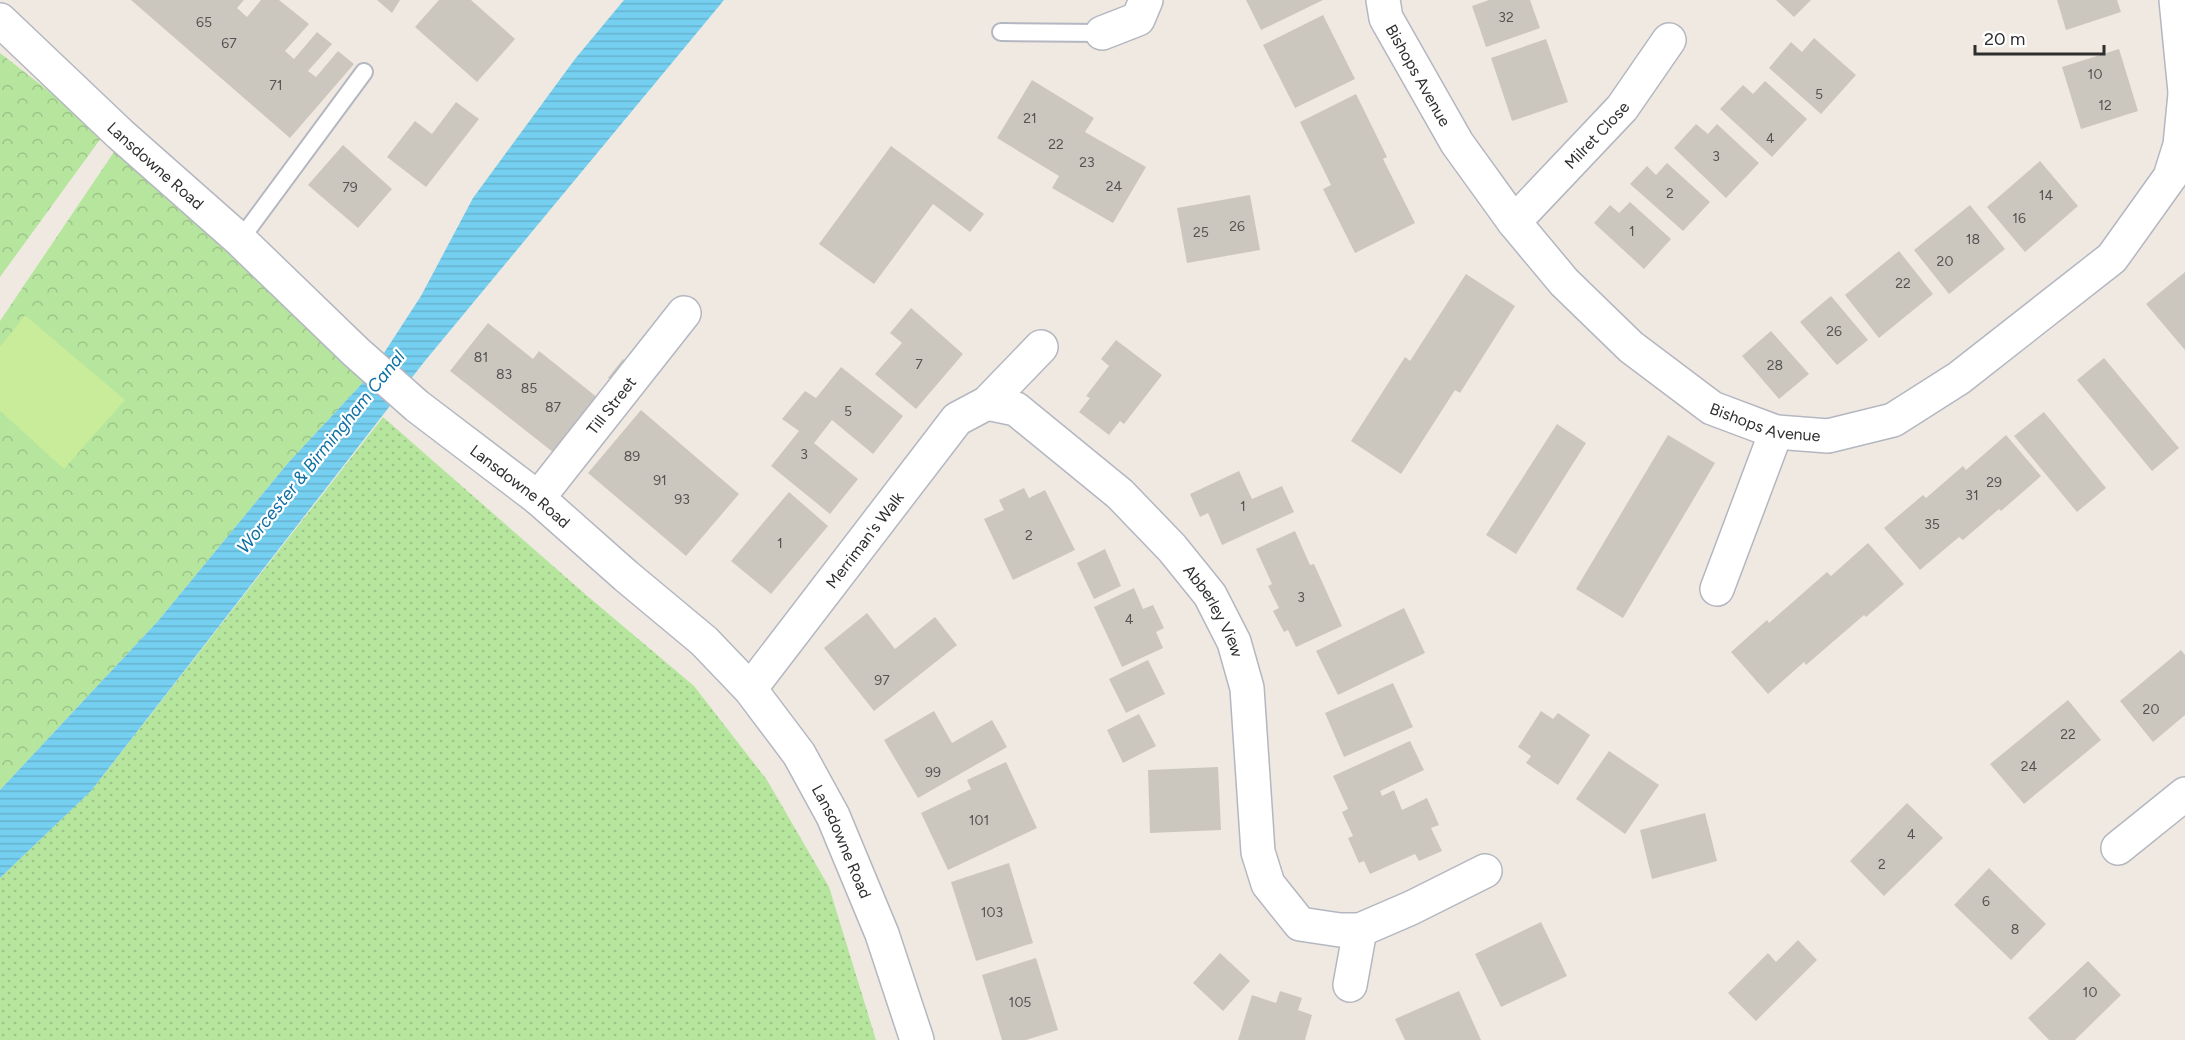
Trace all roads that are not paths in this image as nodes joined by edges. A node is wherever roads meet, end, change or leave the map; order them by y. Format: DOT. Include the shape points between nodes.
graph roads {
  1 [pos="1146,0"];
  2 [pos="1383,0"];
  3 [pos="2176,0"];
  4 [pos="0,21"];
  5 [pos="1001,32"];
  6 [pos="1102,33"];
  7 [pos="1669,40"];
  8 [pos="364,72"];
  9 [pos="2185,93"];
  10 [pos="2178,181"];
  11 [pos="1514,222"];
  12 [pos="240,240"];
  13 [pos="684,313"];
  14 [pos="1041,347"];
  15 [pos="987,403"];
  16 [pos="1776,432"];
  17 [pos="538,498"];
  18 [pos="1717,589"];
  19 [pos="750,689"];
  20 [pos="2185,794"];
  21 [pos="2118,848"];
  22 [pos="1485,871"];
  23 [pos="1360,930"];
  24 [pos="1350,985"];
  25 [pos="917,1040"];
  1 -- 6 [label="street" via="1138,19"];
  2 -- 11 [label="street, Bishops Avenue" via="1386,18 1457,143"];
  3 -- 9 [label="street, Bishops Avenue"];
  4 -- 12 [label="street, Lansdowne Road"];
  5 -- 6 [label="lane"];
  7 -- 11 [label="street, Milret Close" via="1622,108"];
  8 -- 12 [label="lane"];
  9 -- 10 [label="street, Bishops Avenue"];
  10 -- 16 [label="street, Bishops Avenue" via="2112,258 1959,378 1893,420 1828,436"];
  11 -- 16 [label="street, Bishops Avenue" via="1564,282 1630,347 1712,408"];
  12 -- 17 [label="street, Lansdowne Road" via="417,406"];
  13 -- 17 [label="street, Till Street"];
  14 -- 15 [label="street"];
  15 -- 19 [label="street, Merriman's Walk" via="957,419"];
  15 -- 23 [label="street, Abberley View" via="1016,409 1120,494 1173,548 1210,595 1234,642 1247,688 1258,852 1268,884 1300,924"];
  16 -- 18 [label="street"];
  17 -- 19 [label="street, Lansdowne Road" via="704,641"];
  19 -- 25 [label="street, Lansdowne Road" via="799,754 833,816 882,934"];
  20 -- 21 [label="street"];
  22 -- 23 [label="street, Abberley View"];
  23 -- 24 [label="street"];
}
